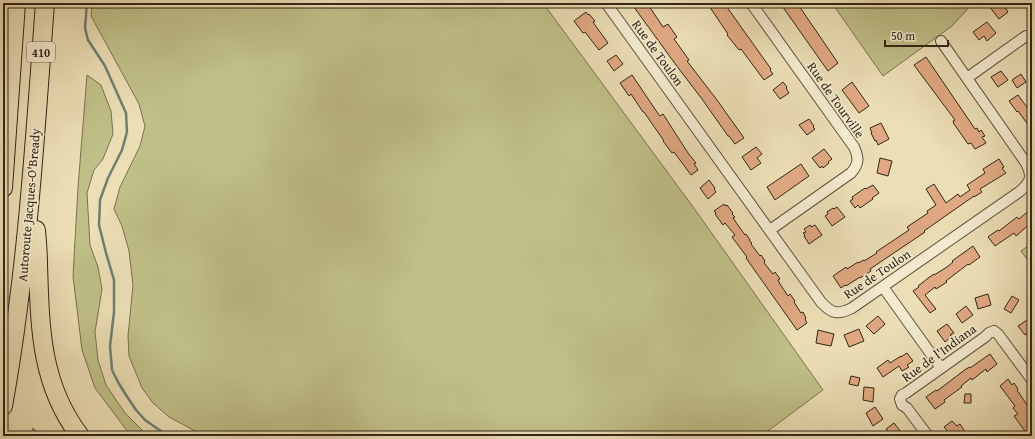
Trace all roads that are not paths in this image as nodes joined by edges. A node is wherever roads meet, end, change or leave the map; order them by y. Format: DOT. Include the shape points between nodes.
graph roads {
  1 [pos="16,3"];
  2 [pos="45,3"];
  3 [pos="606,3"];
  4 [pos="751,3"];
  5 [pos="1026,36"];
  6 [pos="941,41"];
  7 [pos="967,78"];
  8 [pos="4,157"];
  9 [pos="32,182"];
  10 [pos="3,188"];
  11 [pos="770,230"];
  12 [pos="883,286"];
  13 [pos="941,368"];
  14 [pos="1032,380"];
  15 [pos="3,406"];
  16 [pos="80,436"];
  17 [pos="928,436"];
  1 -- 8 [label="highway, 410"];
  2 -- 9 [label="highway, Autoroute Jacques-O'Bready / 410"];
  3 -- 11 [label="street, Rue de Toulon"];
  4 -- 11 [label="street, Rue de Tourville" via="858,155 858,162 851,173"];
  5 -- 7 [label="street"];
  6 -- 7 [label="street, Rue de Toulon"];
  7 -- 12 [label="street, Rue de Toulon" via="1026,163 1029,181 1019,192"];
  8 -- 10 [label="highway, 410"];
  9 -- 15 [label="highway, Autoroute Jacques-O'Bready / 410" via="20,294"];
  9 -- 16 [label="highway" via="45,358 60,405"];
  11 -- 12 [label="street, Rue de Toulon" via="828,310 844,312"];
  12 -- 13 [label="street"];
  13 -- 14 [label="street, Rue de l'Indiana" via="994,331"];
  13 -- 17 [label="street, Rue de l'Indiana" via="900,399 902,405"];
}
